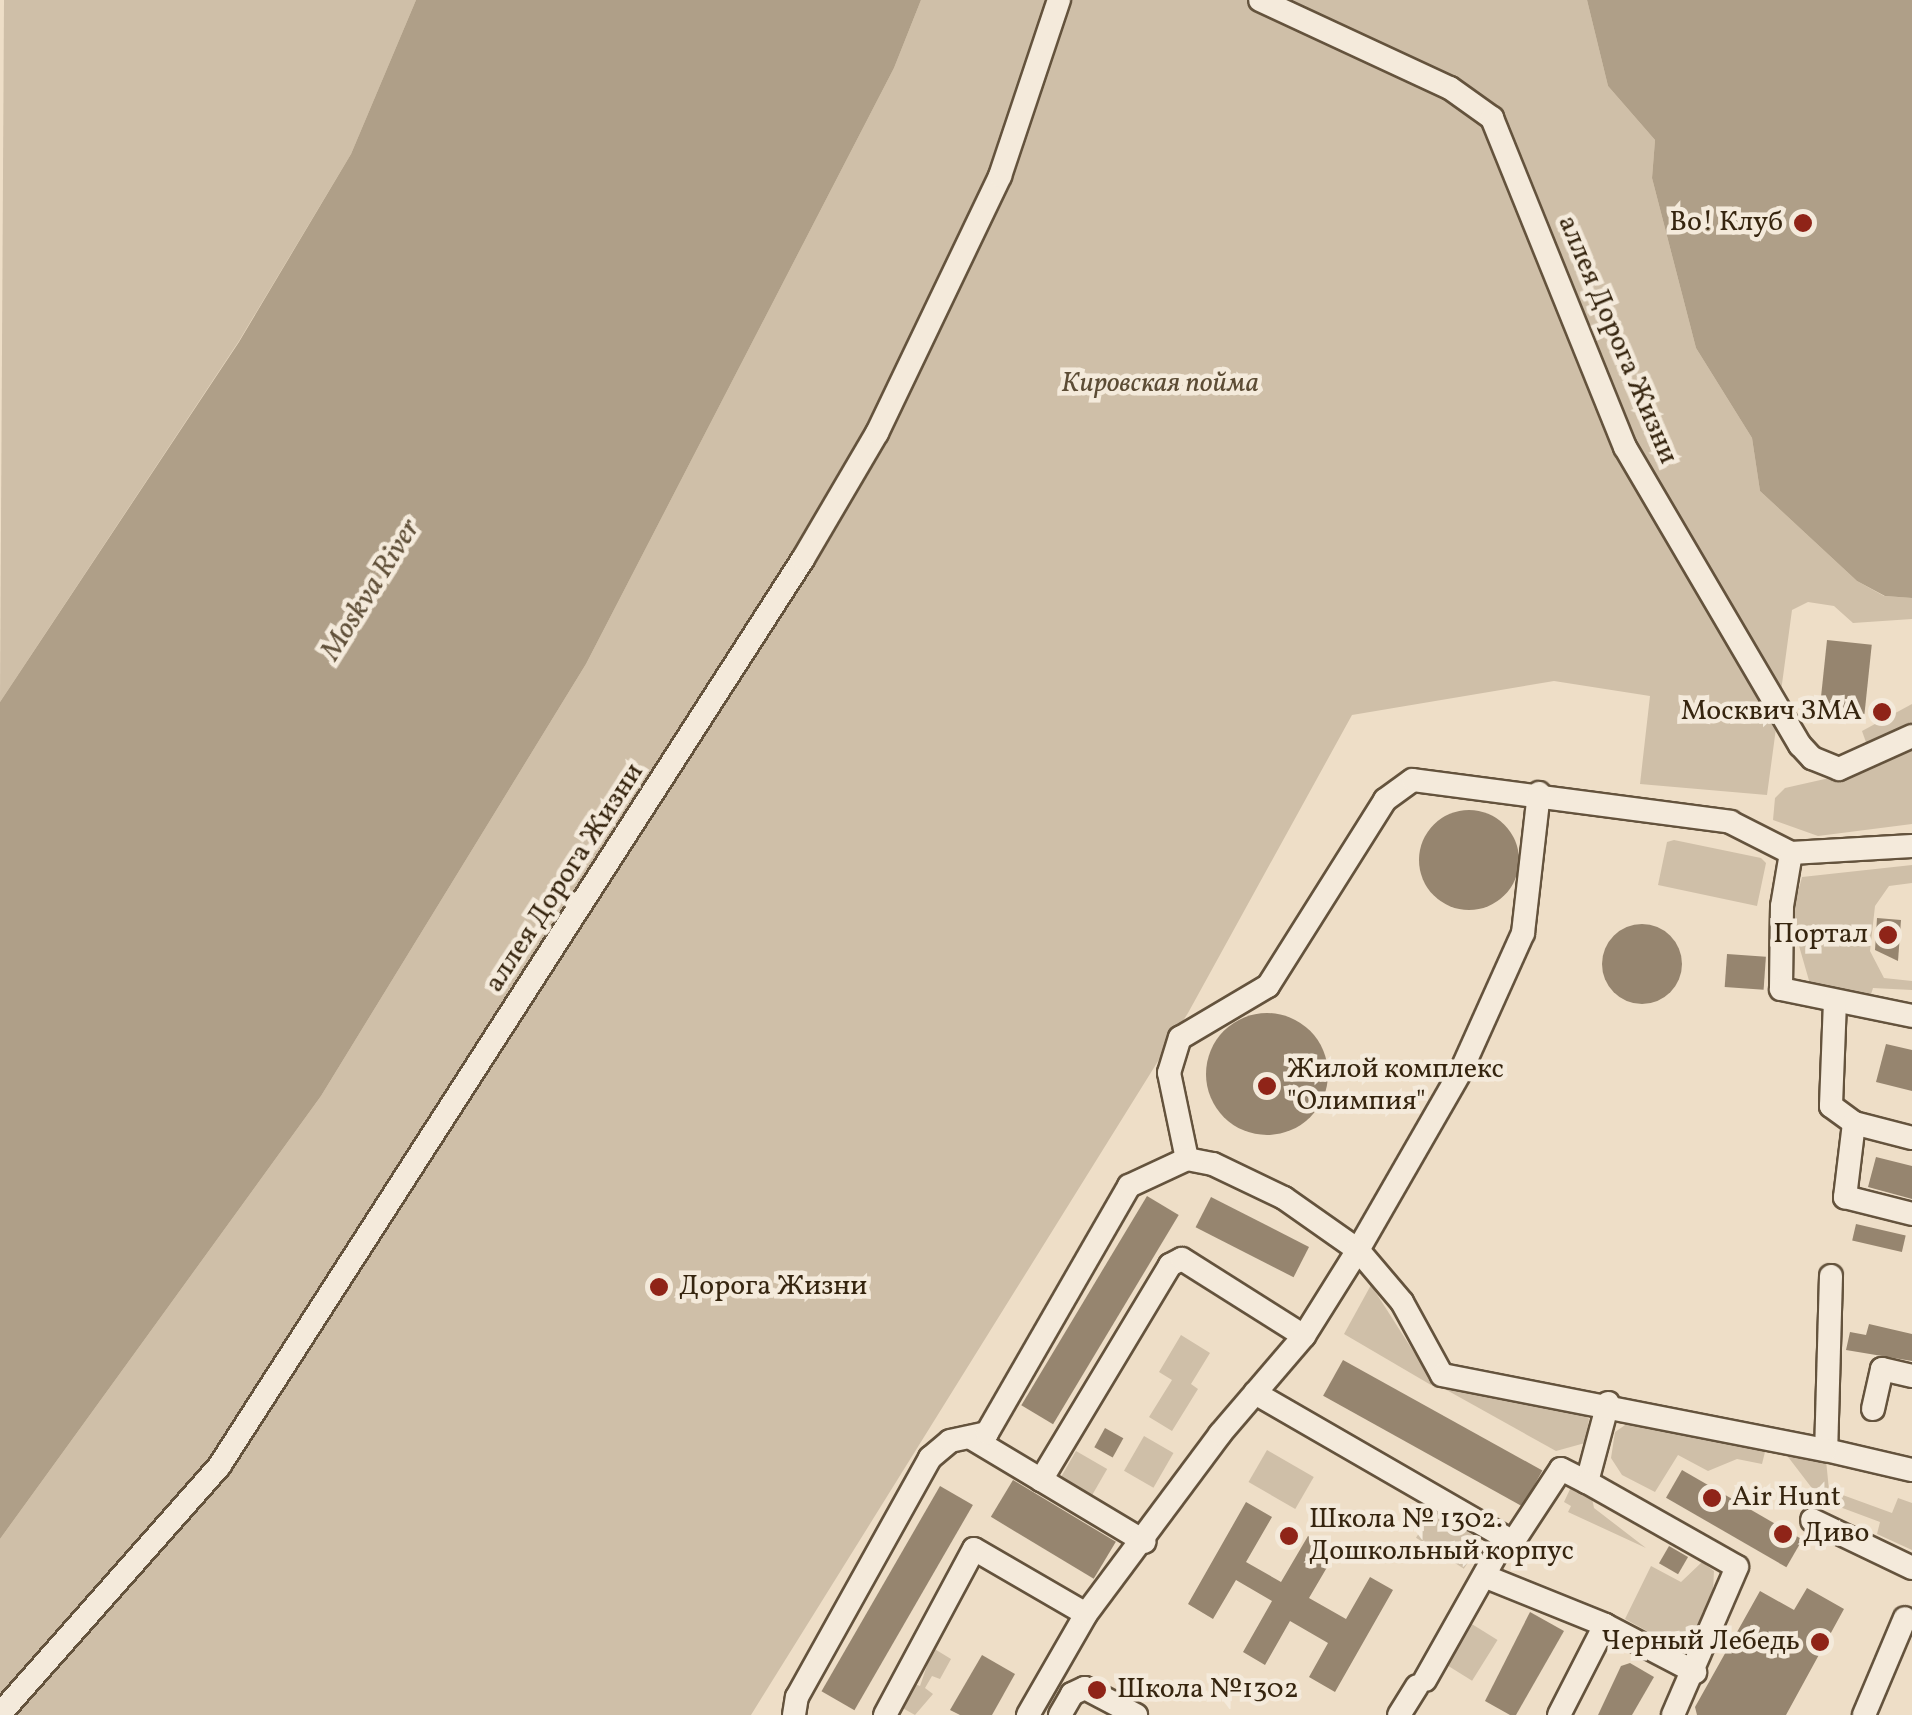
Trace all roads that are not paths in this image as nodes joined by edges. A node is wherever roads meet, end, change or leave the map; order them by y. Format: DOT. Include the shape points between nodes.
graph roads {
  1 [pos="1059,0"];
  2 [pos="1260,0"];
  3 [pos="1912,736"];
  4 [pos="1539,794"];
  5 [pos="1912,846"];
  6 [pos="1791,853"];
  7 [pos="1835,1002"];
  8 [pos="1912,1016"];
  9 [pos="1854,1123"];
  10 [pos="1912,1138"];
  11 [pos="1187,1159"];
  12 [pos="1912,1214"];
  13 [pos="1358,1250"];
  14 [pos="1831,1276"];
  15 [pos="1304,1336"];
  16 [pos="1912,1376"];
  17 [pos="1256,1393"];
  18 [pos="1608,1402"];
  19 [pos="1873,1409"];
  20 [pos="973,1440"];
  21 [pos="1826,1450"];
  22 [pos="1912,1470"];
  23 [pos="1041,1480"];
  24 [pos="1587,1482"];
  25 [pos="1812,1520"];
  26 [pos="1506,1538"];
  27 [pos="1144,1542"];
  28 [pos="1912,1568"];
  29 [pos="1484,1576"];
  30 [pos="1086,1614"];
  31 [pos="1905,1618"];
  32 [pos="1605,1625"];
  33 [pos="1695,1672"];
  34 [pos="0,1714"];
  35 [pos="794,1715"];
  36 [pos="885,1715"];
  37 [pos="1028,1715"];
  38 [pos="1060,1715"];
  39 [pos="1136,1715"];
  40 [pos="1399,1715"];
  41 [pos="1558,1715"];
  42 [pos="1673,1715"];
  43 [pos="1864,1715"];
  1 -- 34 [label="street, аллея Дорога Жизни" via="1000,176 877,433 804,559 220,1465"];
  2 -- 3 [label="street, аллея Дорога Жизни" via="1450,88 1492,118 1625,447 1800,745 1839,769"];
  4 -- 6 [label="street" via="1730,822"];
  4 -- 11 [label="street" via="1413,780 1386,800 1268,986 1180,1038 1170,1073"];
  4 -- 13 [label="street" via="1523,933 1461,1071"];
  5 -- 6 [label="street"];
  6 -- 7 [label="street" via="1782,906 1781,989"];
  7 -- 8 [label="street"];
  7 -- 9 [label="street" via="1831,1106"];
  9 -- 10 [label="street"];
  9 -- 12 [label="street" via="1845,1197"];
  11 -- 13 [label="street" via="1213,1164 1284,1198"];
  11 -- 20 [label="street" via="1129,1186 987,1433"];
  13 -- 15 [label="street"];
  13 -- 18 [label="street" via="1402,1302 1442,1376"];
  14 -- 21 [label="street"];
  15 -- 17 [label="street"];
  15 -- 23 [label="street" via="1182,1259 1170,1264"];
  16 -- 19 [label="street" via="1882,1369"];
  17 -- 26 [label="street"];
  17 -- 27 [label="street"];
  18 -- 21 [label="street"];
  18 -- 24 [label="street"];
  20 -- 23 [label="street"];
  20 -- 35 [label="street" via="950,1441 930,1458 797,1697"];
  21 -- 22 [label="street"];
  23 -- 27 [label="street"];
  24 -- 26 [label="street" via="1561,1469 1513,1542"];
  24 -- 33 [label="street" via="1737,1568"];
  25 -- 28 [label="street"];
  26 -- 29 [label="street"];
  27 -- 30 [label="street"];
  29 -- 32 [label="street"];
  29 -- 40 [label="street"];
  30 -- 36 [label="street" via="974,1549"];
  30 -- 37 [label="street"];
  31 -- 43 [label="street"];
  32 -- 33 [label="street"];
  32 -- 41 [label="street"];
  33 -- 42 [label="street"];
  38 -- 39 [label="street" via="1072,1694 1085,1688"];
}
